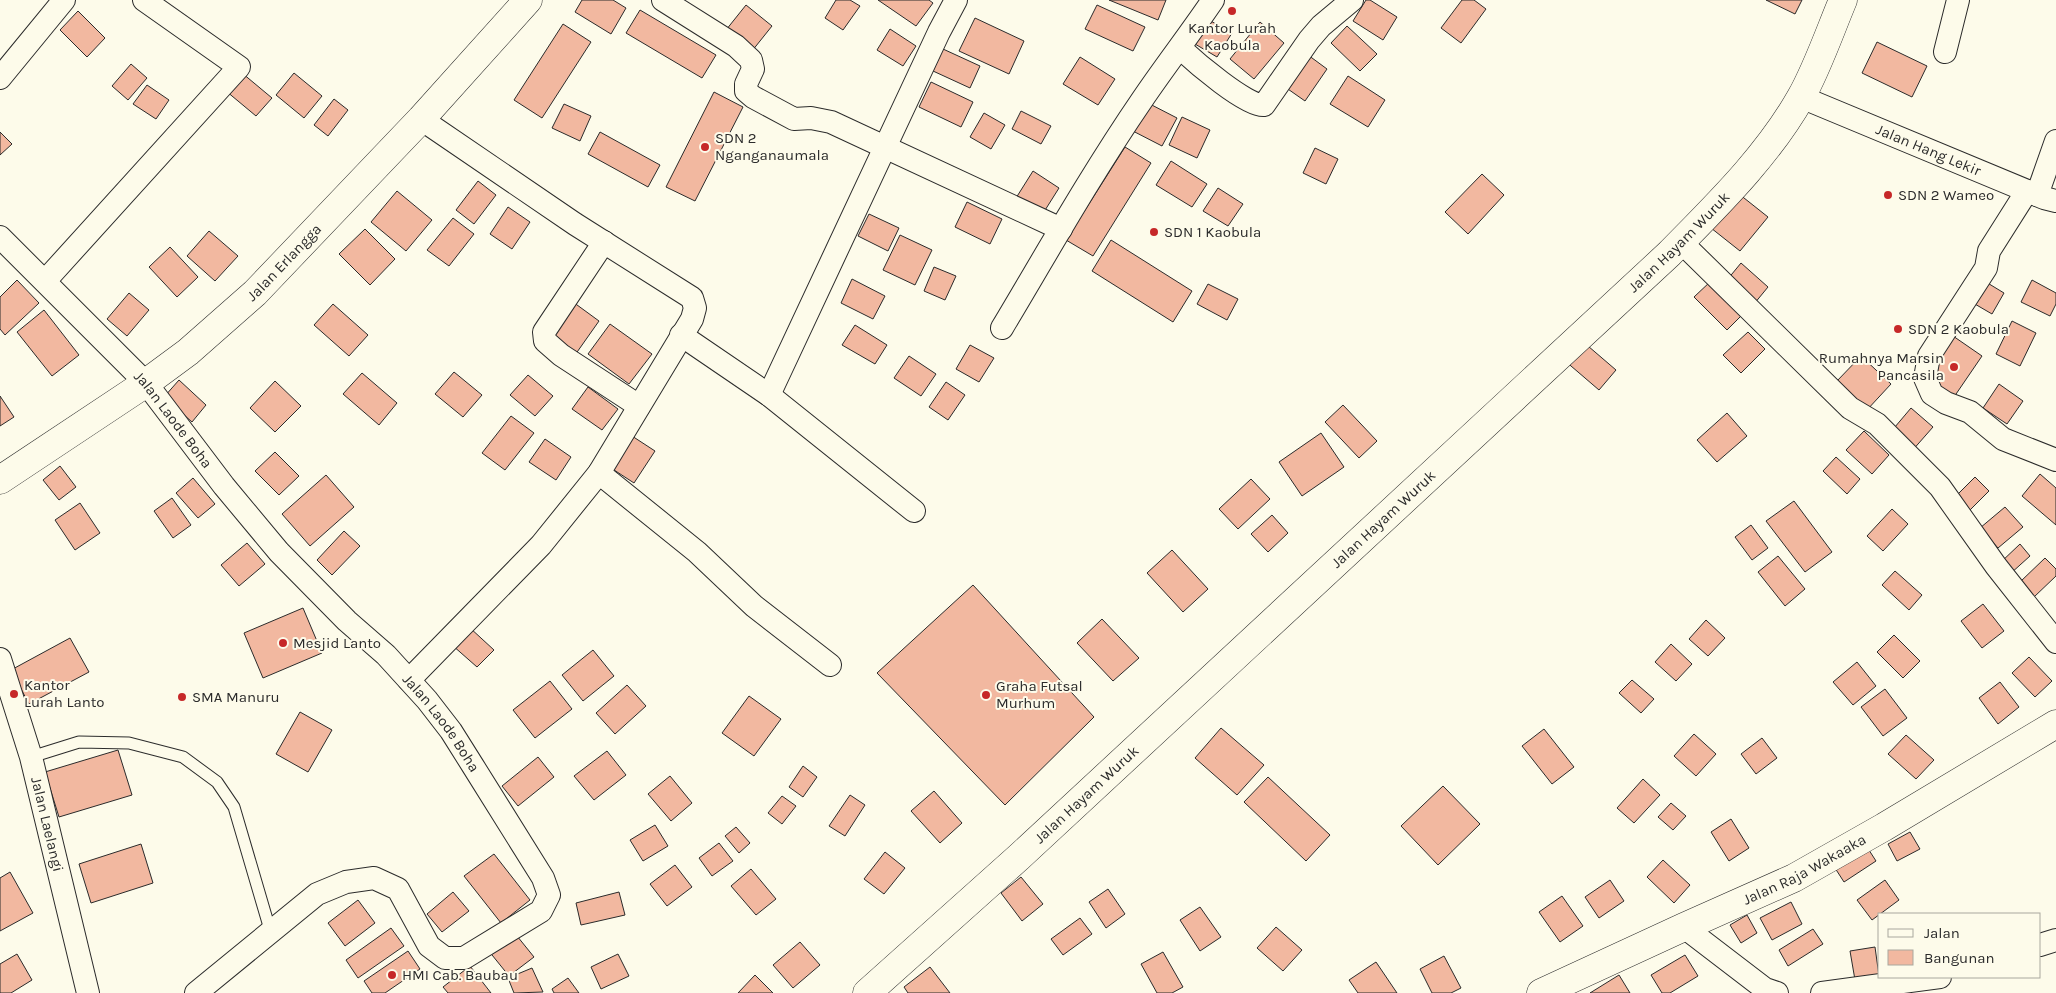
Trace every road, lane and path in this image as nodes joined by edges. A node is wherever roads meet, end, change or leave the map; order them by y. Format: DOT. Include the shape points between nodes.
graph roads {
  1 [pos="64,0"];
  2 [pos="144,0"];
  3 [pos="528,0"];
  4 [pos="663,0"];
  5 [pos="956,0"];
  6 [pos="1212,0"];
  7 [pos="1843,0"];
  8 [pos="1958,0"];
  9 [pos="1345,2"];
  10 [pos="1180,48"];
  11 [pos="1945,52"];
  12 [pos="0,78"];
  13 [pos="1801,97"];
  14 [pos="421,119"];
  15 [pos="2056,141"];
  16 [pos="885,147"];
  17 [pos="2040,196"];
  18 [pos="1061,229"];
  19 [pos="0,238"];
  20 [pos="604,242"];
  21 [pos="1681,242"];
  22 [pos="45,281"];
  23 [pos="1002,328"];
  24 [pos="681,336"];
  25 [pos="146,383"];
  26 [pos="769,395"];
  27 [pos="639,406"];
  28 [pos="2056,460"];
  29 [pos="599,473"];
  30 [pos="0,480"];
  31 [pos="914,510"];
  32 [pos="2056,642"];
  33 [pos="0,658"];
  34 [pos="830,665"];
  35 [pos="409,680"];
  36 [pos="2056,724"];
  37 [pos="31,757"];
  38 [pos="1684,927"];
  39 [pos="271,933"];
  40 [pos="2056,940"];
  41 [pos="2041,945"];
  42 [pos="1936,978"];
  43 [pos="1887,989"];
  44 [pos="88,993"];
  45 [pos="196,993"];
  46 [pos="868,993"];
  47 [pos="1541,993"];
  48 [pos="1777,993"];
  49 [pos="1822,993"];
  1 -- 12 [label="street"];
  2 -- 22 [label="street" via="239,67"];
  3 -- 14 [label="street, Jalan Erlangga"];
  4 -- 16 [label="street" via="736,46 751,60 753,69 746,91 753,97 794,119 831,122"];
  5 -- 16 [label="street"];
  6 -- 10 [label="street"];
  7 -- 13 [label="street, Jalan Hayam Wuruk"];
  8 -- 11 [label="street"];
  9 -- 10 [label="street" via="1309,40 1264,105 1258,106 1226,85"];
  10 -- 18 [label="street" via="1138,106"];
  13 -- 17 [label="street, Jalan Hang Lekir"];
  13 -- 21 [label="street, Jalan Hayam Wuruk" via="1746,172"];
  14 -- 20 [label="street"];
  14 -- 25 [label="street, Jalan Erlangga" via="255,293 188,352"];
  15 -- 17 [label="street"];
  16 -- 18 [label="street"];
  16 -- 26 [label="street"];
  17 -- 28 [label="street" via="1989,251 1986,268 1929,356 1925,378 1932,394 1946,403 1970,412 2004,439"];
  18 -- 23 [label="street"];
  19 -- 22 [label="street, Jalan Laode Boha"];
  20 -- 24 [label="street" via="692,298 696,308"];
  20 -- 27 [label="street" via="544,332 545,341"];
  21 -- 32 [label="street" via="1850,408 1877,424 1940,487"];
  21 -- 46 [label="street, Jalan Hayam Wuruk" via="1019,857"];
  22 -- 25 [label="street, Jalan Laode Boha"];
  24 -- 26 [label="street"];
  24 -- 27 [label="street"];
  25 -- 30 [label="street, Jalan Erlangga"];
  25 -- 35 [label="street, Jalan Laode Boha" via="279,552"];
  26 -- 31 [label="street"];
  27 -- 29 [label="street"];
  29 -- 34 [label="street" via="697,552 754,606"];
  29 -- 35 [label="street" via="541,545"];
  33 -- 37 [label="street, Jalan Laelangi"];
  35 -- 39 [label="street, Jalan Laode Boha" via="451,731 543,878 549,895 541,911 464,958 444,958 430,946 398,890 374,878 346,882 318,894"];
  36 -- 38 [label="street, Jalan Raja Wakaaka" via="1794,878"];
  37 -- 39 [label="lane" via="79,742 129,743 183,756 217,782 234,807"];
  37 -- 44 [label="street, Jalan Laelangi"];
  38 -- 47 [label="street, Jalan Raja Wakaaka"];
  38 -- 48 [label="street" via="1765,989"];
  39 -- 45 [label="street, Jalan Laode Boha"];
  40 -- 41 [label="street"];
  42 -- 43 [label="street"];
  43 -- 49 [label="street"];
}
